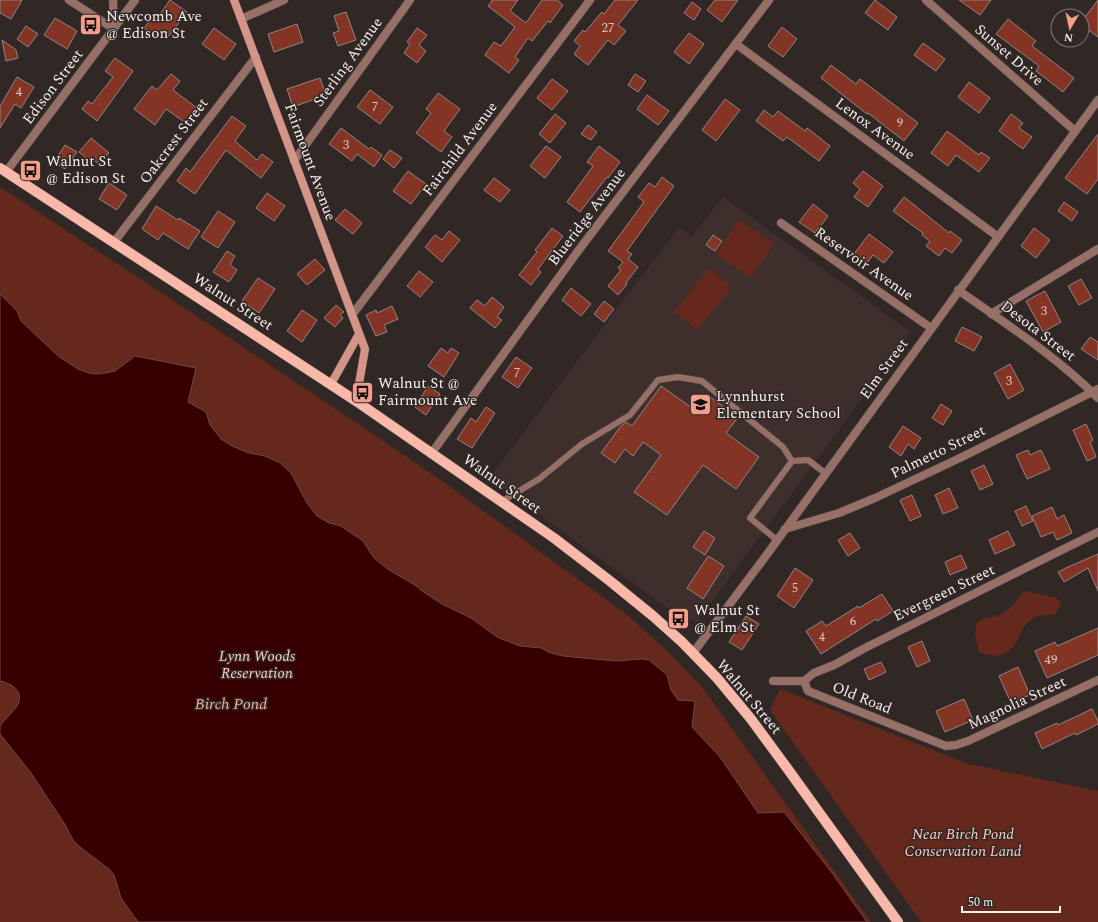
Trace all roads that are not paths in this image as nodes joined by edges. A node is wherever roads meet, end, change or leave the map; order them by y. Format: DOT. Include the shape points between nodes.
graph roads {
  1 [pos="69,0"];
  2 [pos="113,0"];
  3 [pos="136,0"];
  4 [pos="234,0"];
  5 [pos="284,0"];
  6 [pos="410,0"];
  7 [pos="590,0"];
  8 [pos="770,0"];
  9 [pos="926,0"];
  10 [pos="241,19"];
  11 [pos="114,29"];
  12 [pos="736,44"];
  13 [pos="256,57"];
  14 [pos="1098,100"];
  15 [pos="1075,131"];
  16 [pos="294,161"];
  17 [pos="3,170"];
  18 [pos="781,223"];
  19 [pos="997,236"];
  20 [pos="114,242"];
  21 [pos="1098,249"];
  22 [pos="958,290"];
  23 [pos="991,314"];
  24 [pos="352,315"];
  25 [pos="931,328"];
  26 [pos="359,334"];
  27 [pos="331,384"];
  28 [pos="1096,393"];
  29 [pos="356,401"];
  30 [pos="432,454"];
  31 [pos="792,461"];
  32 [pos="825,474"];
  33 [pos="501,502"];
  34 [pos="785,529"];
  35 [pos="1098,532"];
  36 [pos="777,540"];
  37 [pos="693,653"];
  38 [pos="1098,680"];
  39 [pos="804,681"];
  40 [pos="773,682"];
  41 [pos="946,746"];
  42 [pos="898,922"];
  1 -- 11 [label="street"];
  2 -- 11 [label="street"];
  3 -- 11 [label="street, Edison Street"];
  4 -- 10 [label="street, Fairmount Avenue"];
  5 -- 10 [label="street"];
  6 -- 16 [label="street, Sterling Avenue"];
  7 -- 24 [label="street, Fairchild Avenue"];
  8 -- 12 [label="street, Blueridge Avenue"];
  9 -- 15 [label="street, Sunset Drive"];
  10 -- 13 [label="street, Fairmount Avenue"];
  11 -- 17 [label="street, Edison Street"];
  12 -- 19 [label="street, Lenox Avenue"];
  12 -- 30 [label="street, Blueridge Avenue" via="576,255"];
  13 -- 16 [label="street, Fairmount Avenue"];
  13 -- 20 [label="street, Oakcrest Street"];
  14 -- 15 [label="street, Elm Street"];
  15 -- 19 [label="street, Elm Street"];
  16 -- 24 [label="street, Fairmount Avenue"];
  17 -- 20 [label="main road, Walnut Street"];
  18 -- 25 [label="street, Reservoir Avenue"];
  19 -- 22 [label="street, Elm Street"];
  20 -- 27 [label="main road, Walnut Street"];
  21 -- 23 [label="street"];
  22 -- 23 [label="street, Desota Street"];
  22 -- 25 [label="street, Elm Street"];
  23 -- 28 [label="street, Desota Street"];
  24 -- 26 [label="street, Fairmount Avenue"];
  25 -- 32 [label="street, Elm Street"];
  26 -- 27 [label="street"];
  26 -- 29 [label="street, Fairmount Avenue" via="365,349"];
  27 -- 29 [label="main road, Walnut Street"];
  28 -- 34 [label="street, Palmetto Street" via="875,498 839,513"];
  29 -- 30 [label="main road, Walnut Street"];
  30 -- 33 [label="main road, Walnut Street"];
  31 -- 32 [label="lane" via="808,460"];
  31 -- 33 [label="lane" via="783,447 702,381 678,377 658,380 630,415 582,444 539,479"];
  31 -- 36 [label="lane" via="750,518"];
  32 -- 34 [label="street, Elm Street"];
  33 -- 37 [label="main road, Walnut Street" via="610,581 668,628"];
  34 -- 36 [label="street, Elm Street"];
  35 -- 39 [label="street, Evergreen Street" via="814,673"];
  36 -- 37 [label="street, Elm Street"];
  37 -- 42 [label="main road, Walnut Street" via="755,725"];
  38 -- 41 [label="street, Magnolia Street" via="968,742"];
  39 -- 40 [label="street"];
  39 -- 41 [label="street, Old Road" via="808,692"];
}
